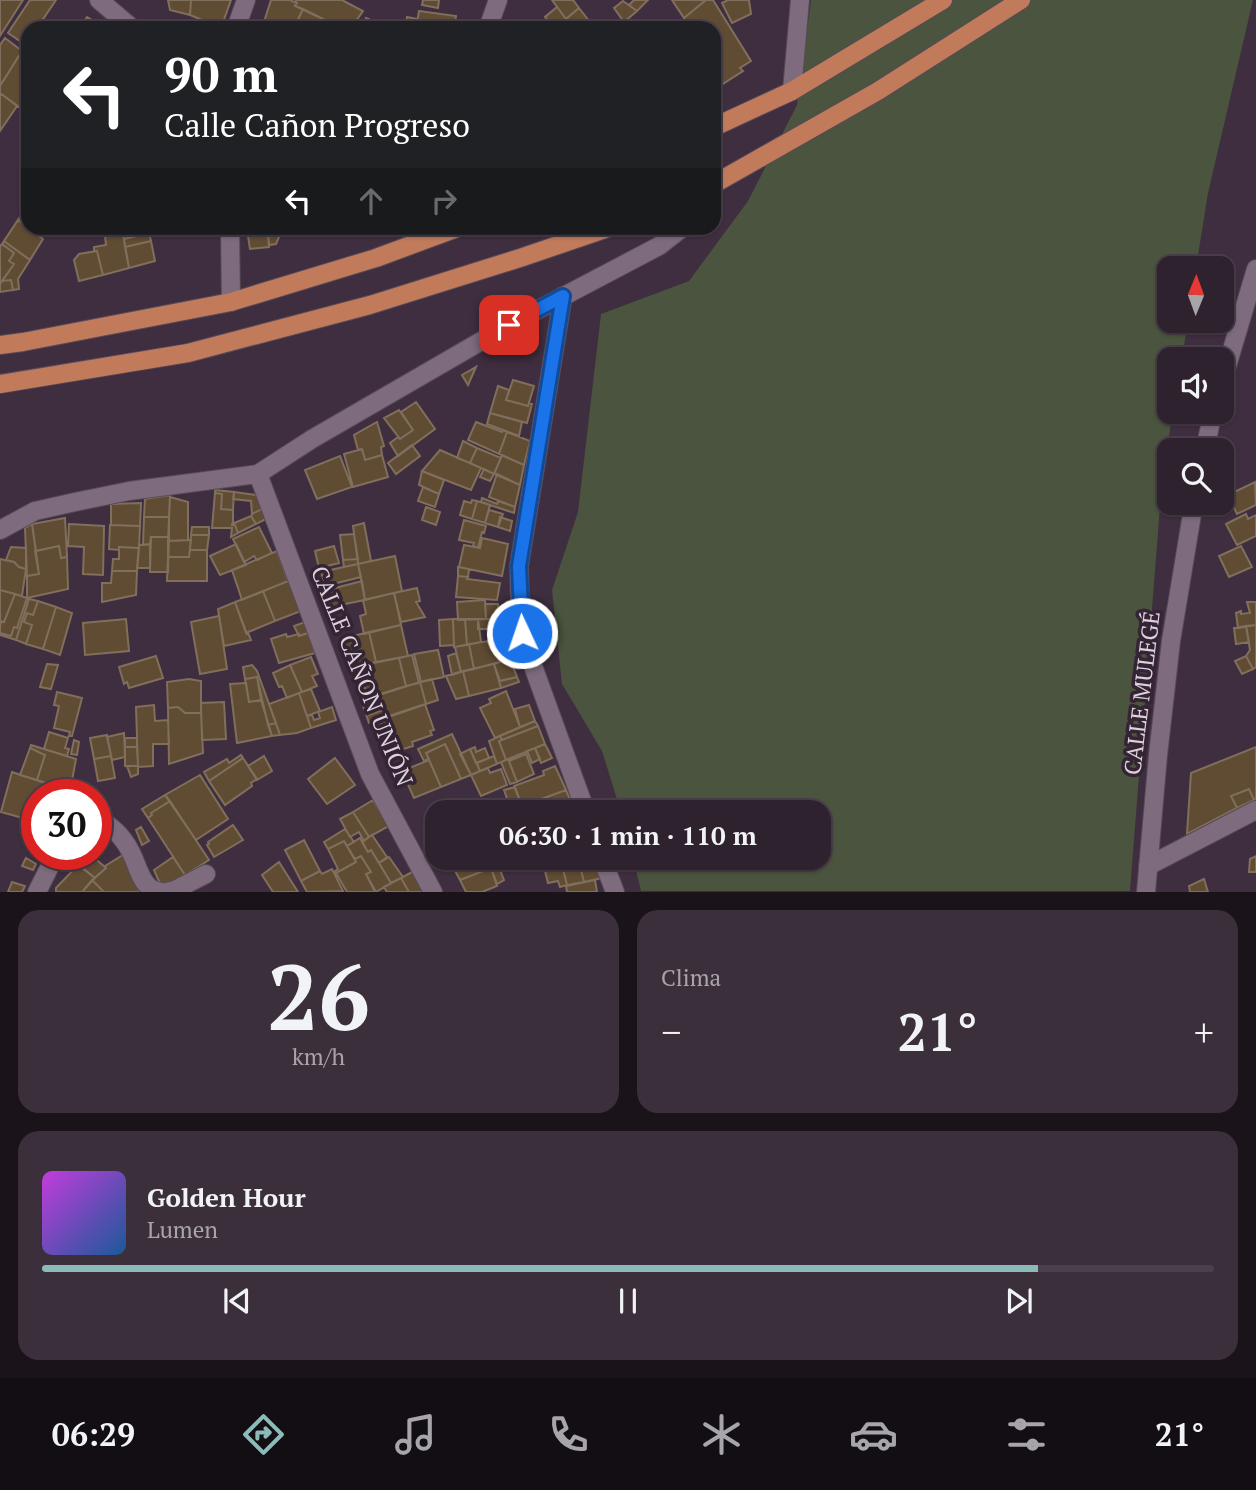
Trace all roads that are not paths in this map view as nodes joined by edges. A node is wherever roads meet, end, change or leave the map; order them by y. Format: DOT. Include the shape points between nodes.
graph roads {
  1 [pos="99,0"];
  2 [pos="246,0"];
  3 [pos="498,0"];
  4 [pos="800,0"];
  5 [pos="943,0"];
  6 [pos="1021,0"];
  7 [pos="124,21"];
  8 [pos="238,21"];
  9 [pos="490,21"];
  10 [pos="792,91"];
  11 [pos="721,124"];
  12 [pos="721,182"];
  13 [pos="230,235"];
  14 [pos="438,235"];
  15 [pos="587,235"];
  16 [pos="673,235"];
  17 [pos="1256,269"];
  18 [pos="563,296"];
  19 [pos="231,302"];
  20 [pos="0,345"];
  21 [pos="1233,347"];
  22 [pos="0,384"];
  23 [pos="258,474"];
  24 [pos="1192,515"];
  25 [pos="0,530"];
  26 [pos="582,800"];
  27 [pos="1256,810"];
  28 [pos="112,829"];
  29 [pos="1148,866"];
  30 [pos="48,870"];
  31 [pos="607,870"];
  32 [pos="206,874"];
  33 [pos="37,891"];
  34 [pos="161,891"];
  35 [pos="167,891"];
  36 [pos="433,891"];
  37 [pos="615,891"];
  38 [pos="1146,891"];
  1 -- 7 [label="street"];
  2 -- 8 [label="street"];
  3 -- 9 [label="street"];
  4 -- 10 [label="street"];
  5 -- 10 [label="main road"];
  6 -- 12 [label="main road" via="878,91"];
  10 -- 11 [label="main road"];
  13 -- 19 [label="street"];
  14 -- 19 [label="main road"];
  15 -- 22 [label="main road" via="370,305 201,349"];
  16 -- 18 [label="street"];
  17 -- 21 [label="street"];
  18 -- 23 [label="street"];
  18 -- 26 [label="street" via="519,566 520,606 522,633"];
  19 -- 20 [label="main road"];
  23 -- 25 [label="street" via="75,502 35,511"];
  23 -- 36 [label="street, CALLE CAÑON UNIÓN" via="370,774"];
  24 -- 29 [label="street, CALLE MULEGÉ" via="1171,641"];
  27 -- 29 [label="street"];
  28 -- 34 [label="street" via="148,887"];
  29 -- 38 [label="street, CALLE MULEGÉ"];
  30 -- 33 [label="street"];
  31 -- 37 [label="street"];
  32 -- 35 [label="street"];
}
